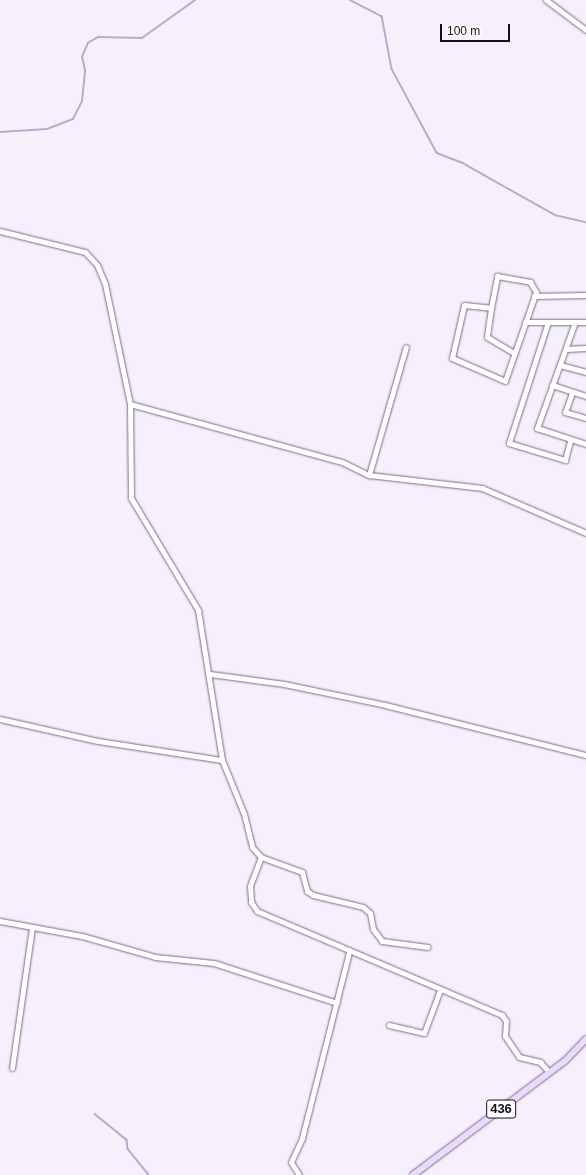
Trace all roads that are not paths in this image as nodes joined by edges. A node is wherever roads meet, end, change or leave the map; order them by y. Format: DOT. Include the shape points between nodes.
graph roads {
  1 [pos="546,0"];
  2 [pos="586,30"];
  3 [pos="0,231"];
  4 [pos="586,295"];
  5 [pos="534,296"];
  6 [pos="491,308"];
  7 [pos="525,322"];
  8 [pos="548,322"];
  9 [pos="574,322"];
  10 [pos="586,322"];
  11 [pos="406,347"];
  12 [pos="586,348"];
  13 [pos="566,349"];
  14 [pos="514,353"];
  15 [pos="560,365"];
  16 [pos="586,372"];
  17 [pos="552,385"];
  18 [pos="572,393"];
  19 [pos="586,396"];
  20 [pos="130,404"];
  21 [pos="586,418"];
  22 [pos="570,441"];
  23 [pos="586,444"];
  24 [pos="369,475"];
  25 [pos="586,533"];
  26 [pos="210,674"];
  27 [pos="0,719"];
  28 [pos="586,755"];
  29 [pos="222,760"];
  30 [pos="261,857"];
  31 [pos="0,921"];
  32 [pos="32,927"];
  33 [pos="428,947"];
  34 [pos="349,952"];
  35 [pos="440,990"];
  36 [pos="336,1003"];
  37 [pos="389,1025"];
  38 [pos="586,1039"];
  39 [pos="12,1068"];
  40 [pos="549,1072"];
  41 [pos="299,1175"];
  42 [pos="413,1175"];
  1 -- 2 [label="street"];
  3 -- 20 [label="street" via="85,252 97,265 110,302"];
  4 -- 5 [label="street"];
  5 -- 6 [label="street" via="530,282 497,276"];
  5 -- 7 [label="street"];
  6 -- 14 [label="street" via="487,337"];
  6 -- 14 [label="street" via="464,305 452,358 505,381"];
  7 -- 8 [label="street"];
  7 -- 14 [label="street"];
  8 -- 9 [label="street"];
  8 -- 22 [label="street" via="509,443 565,460"];
  9 -- 10 [label="street"];
  9 -- 13 [label="street"];
  11 -- 24 [label="street"];
  12 -- 13 [label="street"];
  13 -- 15 [label="street"];
  15 -- 16 [label="street"];
  15 -- 17 [label="street"];
  17 -- 18 [label="street"];
  17 -- 22 [label="street" via="536,428"];
  18 -- 19 [label="street"];
  18 -- 21 [label="street" via="565,412"];
  20 -- 24 [label="street" via="342,462"];
  20 -- 26 [label="street" via="131,498 193,598 204,632"];
  22 -- 23 [label="street"];
  24 -- 25 [label="street" via="482,488"];
  26 -- 28 [label="street" via="284,684 392,707"];
  26 -- 29 [label="street"];
  27 -- 29 [label="street" via="98,740"];
  29 -- 30 [label="street" via="244,814 246,836"];
  30 -- 33 [label="street" via="302,872 307,891 313,895 363,907 370,913 373,929 382,941"];
  30 -- 34 [label="street" via="250,886 253,908"];
  31 -- 32 [label="street"];
  32 -- 36 [label="street" via="82,936 155,957 214,963"];
  32 -- 39 [label="street"];
  34 -- 35 [label="street"];
  34 -- 36 [label="street"];
  35 -- 37 [label="street" via="424,1033"];
  35 -- 40 [label="street" via="502,1015 506,1021 505,1036 519,1057 540,1062"];
  36 -- 41 [label="street" via="302,1138 291,1162"];
  38 -- 40 [label="main road, 436"];
  40 -- 42 [label="main road, 436"];
}
